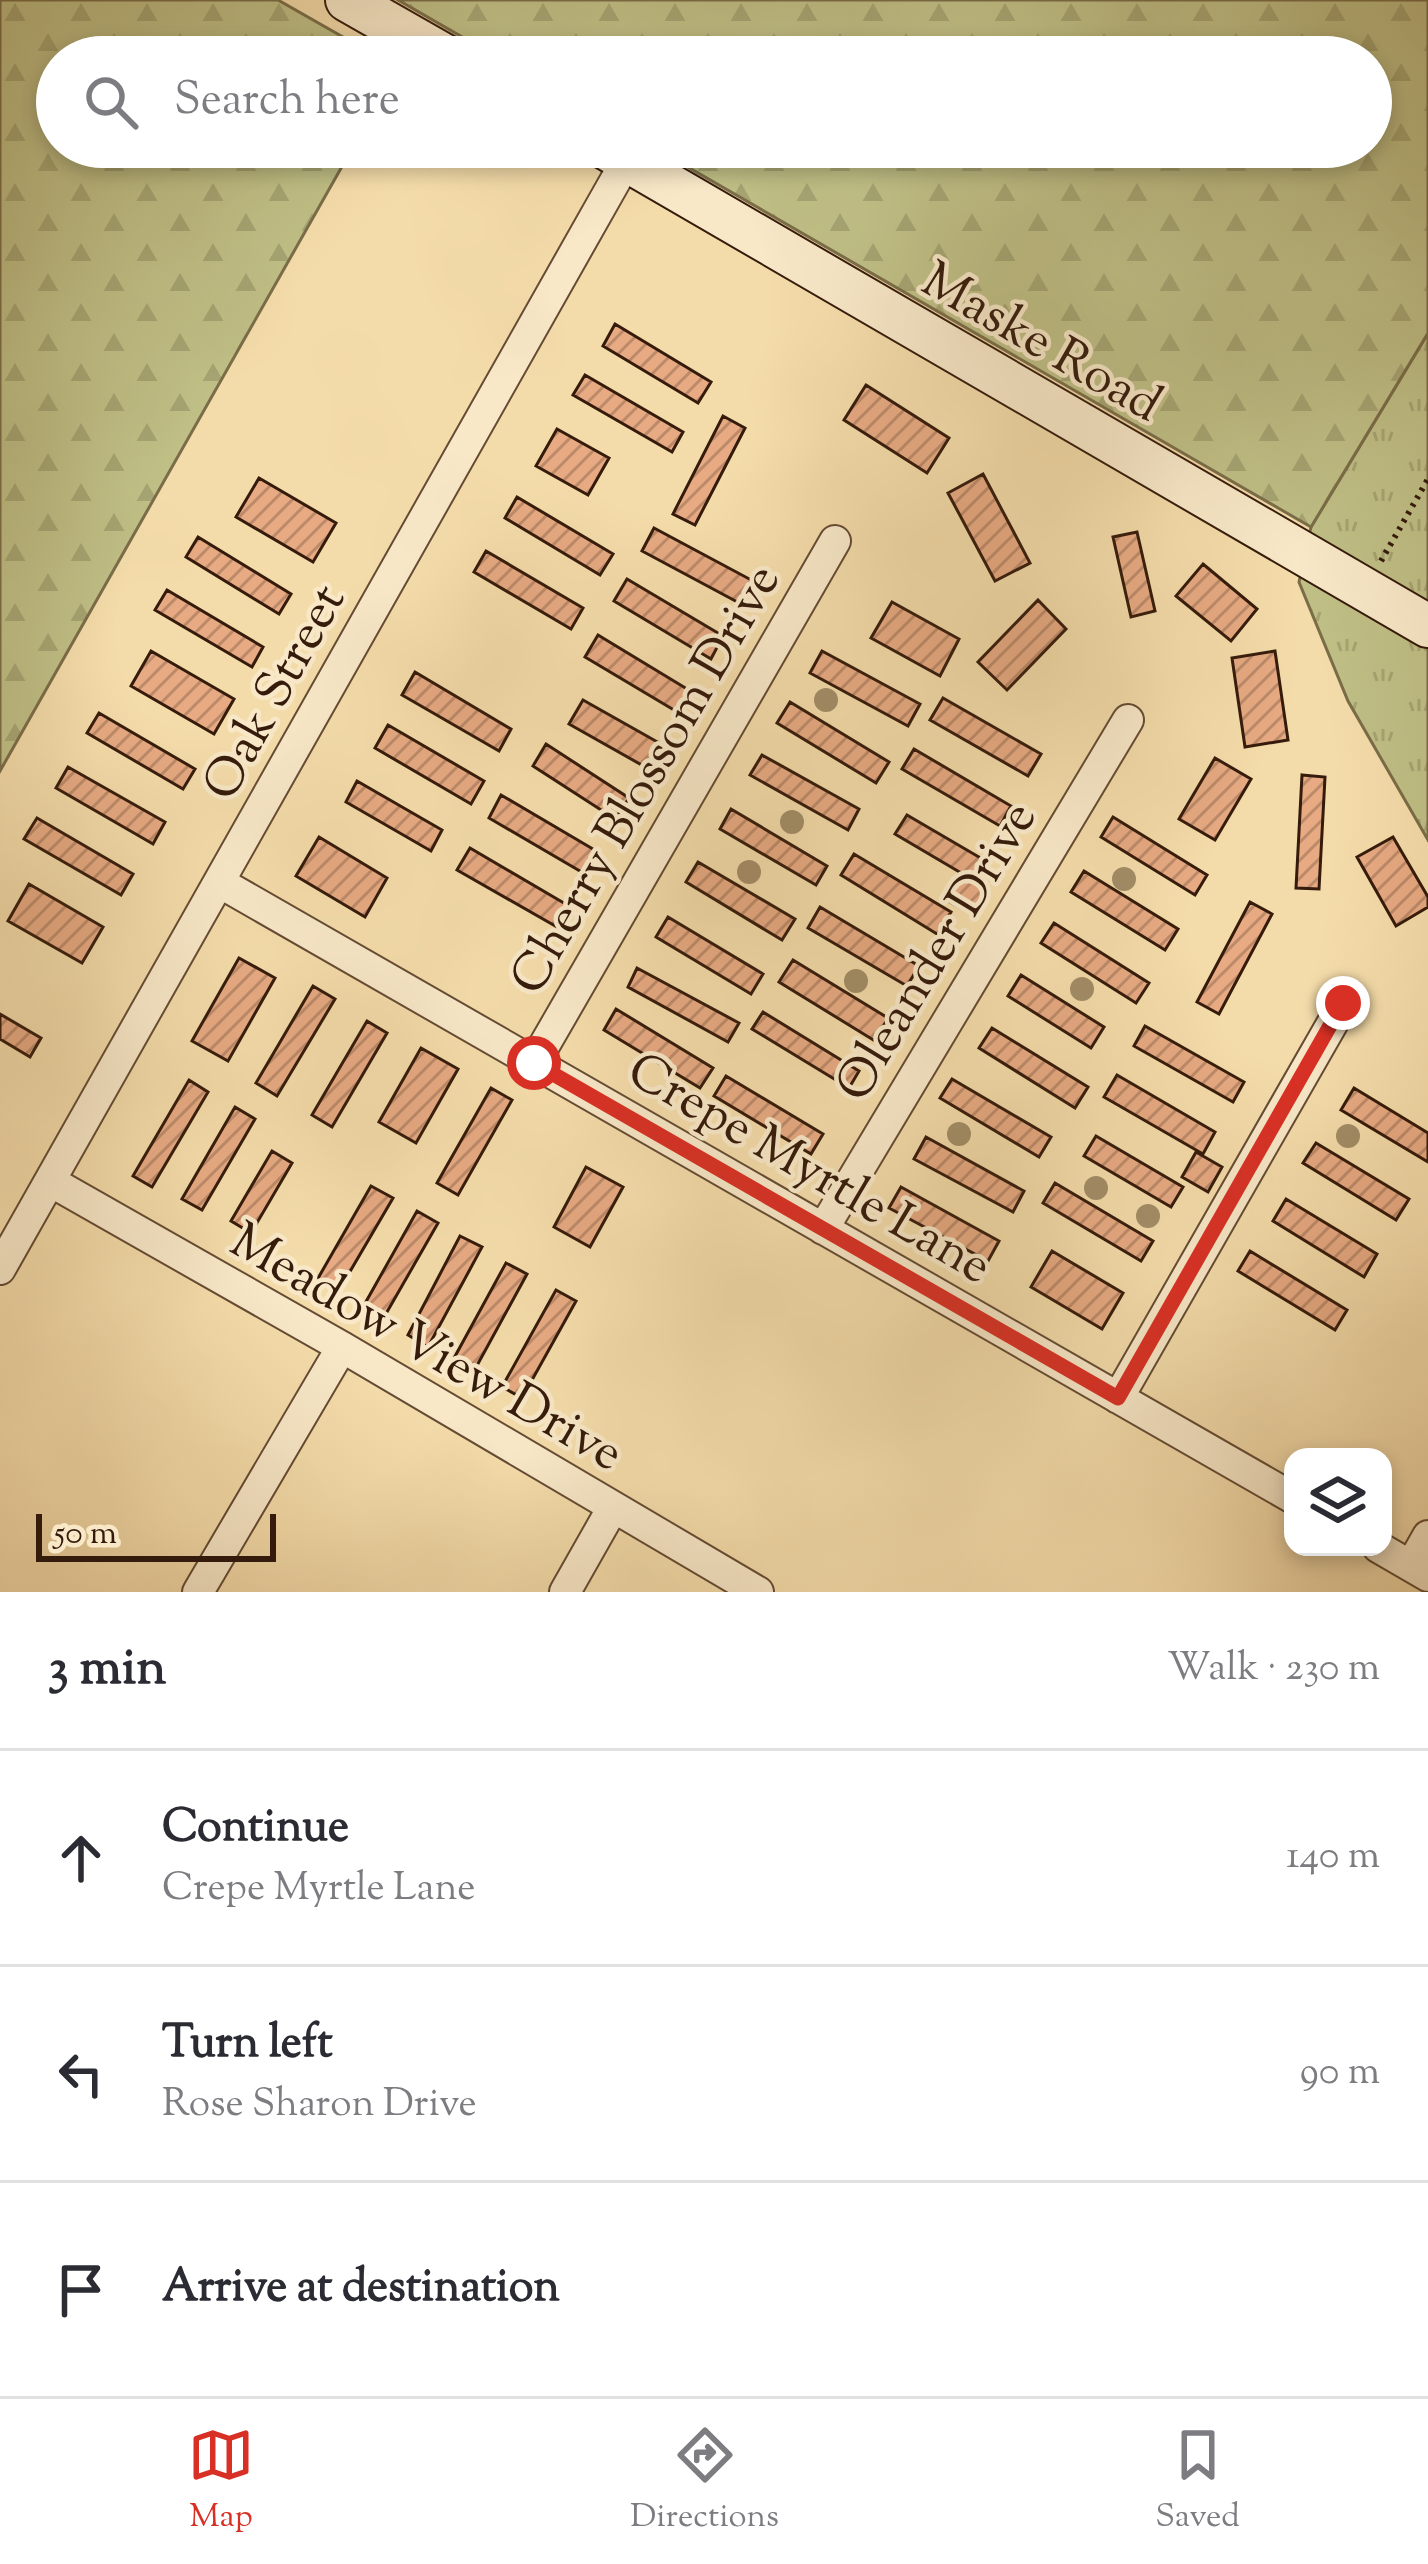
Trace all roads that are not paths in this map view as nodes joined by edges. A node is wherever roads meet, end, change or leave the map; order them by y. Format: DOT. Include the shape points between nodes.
graph roads {
  1 [pos="347,0"];
  2 [pos="410,36"];
  3 [pos="607,168"];
  4 [pos="639,168"];
  5 [pos="835,542"];
  6 [pos="1428,626"];
  7 [pos="1128,720"];
  8 [pos="219,882"];
  9 [pos="1343,1003"];
  10 [pos="534,1063"];
  11 [pos="50,1181"];
  12 [pos="823,1229"];
  13 [pos="0,1269"];
  14 [pos="342,1347"];
  15 [pos="1118,1398"];
  16 [pos="1284,1493"];
  17 [pos="612,1509"];
  18 [pos="1428,1536"];
  19 [pos="1392,1555"];
  20 [pos="1420,1571"];
  21 [pos="198,1592"];
  22 [pos="565,1592"];
  23 [pos="758,1592"];
  1 -- 2 [label="street"];
  3 -- 8 [label="street, Oak Street"];
  4 -- 6 [label="street, Maske Road"];
  5 -- 10 [label="street, Cherry Blossom Drive"];
  7 -- 12 [label="street, Oleander Drive"];
  8 -- 10 [label="street, Crepe Myrtle Lane"];
  8 -- 11 [label="street, Oak Street"];
  9 -- 15 [label="street"];
  10 -- 12 [label="street, Crepe Myrtle Lane"];
  11 -- 13 [label="street, Oak Street"];
  11 -- 14 [label="street, Meadow View Drive"];
  12 -- 15 [label="street, Crepe Myrtle Lane"];
  14 -- 17 [label="street, Meadow View Drive"];
  14 -- 21 [label="street"];
  15 -- 16 [label="street, Crepe Myrtle Lane"];
  17 -- 22 [label="street"];
  17 -- 23 [label="street, Meadow View Drive"];
  18 -- 20 [label="street"];
  19 -- 20 [label="street"];
}
